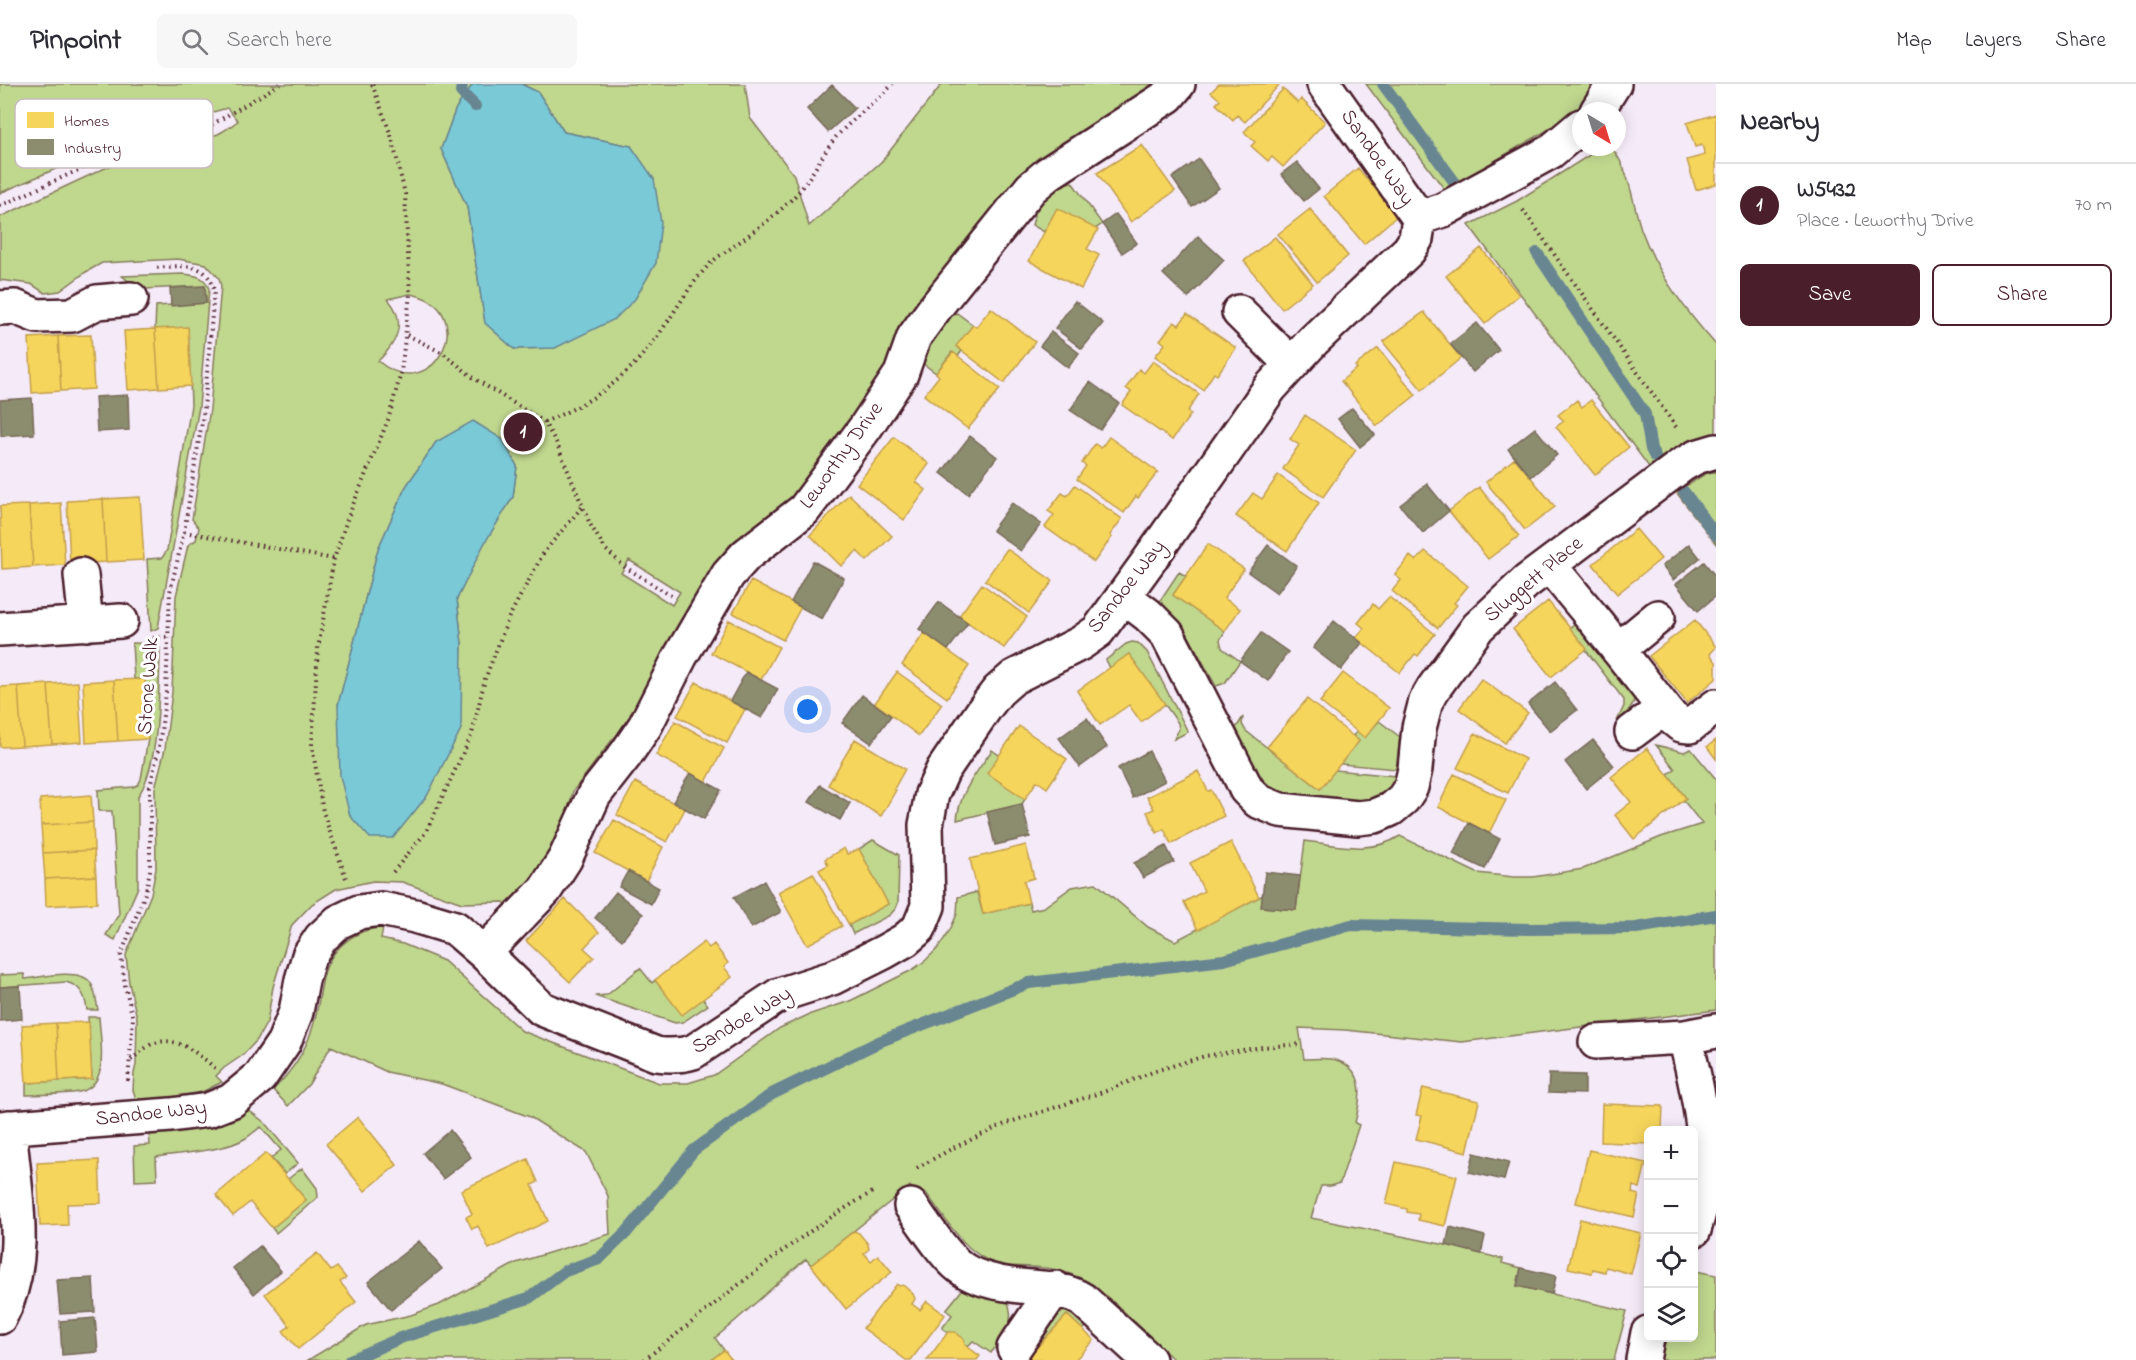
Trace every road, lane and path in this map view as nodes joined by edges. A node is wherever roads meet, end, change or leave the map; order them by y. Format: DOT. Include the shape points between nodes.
graph roads {
  1 [pos="280,84"];
  2 [pos="372,84"];
  3 [pos="893,84"];
  4 [pos="1178,84"];
  5 [pos="1324,84"];
  6 [pos="1614,84"];
  7 [pos="1603,102"];
  8 [pos="213,124"];
  9 [pos="1572,134"];
  10 [pos="83,168"];
  11 [pos="1503,177"];
  12 [pos="0,206"];
  13 [pos="1419,218"];
  14 [pos="190,267"];
  15 [pos="130,299"];
  16 [pos="0,308"];
  17 [pos="1239,312"];
  18 [pos="407,335"];
  19 [pos="1291,364"];
  20 [pos="544,422"];
  21 [pos="1706,454"];
  22 [pos="582,507"];
  23 [pos="184,532"];
  24 [pos="334,559"];
  25 [pos="1549,565"];
  26 [pos="81,575"];
  27 [pos="1123,596"];
  28 [pos="676,599"];
  29 [pos="1658,617"];
  30 [pos="122,621"];
  31 [pos="86,624"];
  32 [pos="0,629"];
  33 [pos="1618,650"];
  34 [pos="1716,706"];
  35 [pos="1664,708"];
  36 [pos="1632,732"];
  37 [pos="359,912"];
  38 [pos="484,953"];
  39 [pos="1700,1034"];
  40 [pos="1596,1042"];
  41 [pos="1302,1044"];
  42 [pos="130,1060"];
  43 [pos="241,1094"];
  44 [pos="130,1117"];
  45 [pos="4,1128"];
  46 [pos="907,1173"];
  47 [pos="885,1185"];
  48 [pos="911,1206"];
  49 [pos="1698,1214"];
  50 [pos="1055,1288"];
  51 [pos="0,1317"];
  52 [pos="1646,1342"];
  53 [pos="1014,1348"];
  54 [pos="644,1360"];
  55 [pos="1149,1360"];
  56 [pos="1643,1360"];
  1 -- 8 [label="path"];
  2 -- 18 [label="path" via="392,138 405,194 410,294"];
  3 -- 20 [label="path" via="839,134 793,199 710,263 640,358 614,385"];
  4 -- 38 [label="street, Leworthy Drive" via="1168,96 1031,188 935,308 914,337 901,374 804,510 746,555 728,575 645,726 594,795 565,859 544,890"];
  5 -- 13 [label="street, Sandoe Way"];
  6 -- 7 [label="street"];
  9 -- 11 [label="street" via="1550,152"];
  10 -- 12 [label="path"];
  11 -- 13 [label="street" via="1443,210"];
  11 -- 21 [label="path"];
  13 -- 19 [label="street, Sandoe Way" via="1416,239 1409,250"];
  14 -- 23 [label="path, Stone Walk" via="206,272 214,291 204,409"];
  15 -- 16 [label="street" via="97,302 72,315 37,316 15,308"];
  17 -- 19 [label="street"];
  18 -- 20 [label="path" via="443,353 475,379"];
  18 -- 24 [label="path" via="388,420"];
  19 -- 27 [label="street, Sandoe Way"];
  20 -- 22 [label="path"];
  21 -- 25 [label="street, Sluggett Place" via="1682,465"];
  22 -- 28 [label="path" via="605,549 625,567"];
  22 -- 37 [label="path" via="544,552 509,617 485,679 472,734 426,832"];
  23 -- 24 [label="path"];
  23 -- 42 [label="path, Stone Walk" via="170,592 166,692 150,787 150,870 121,955 133,1019"];
  24 -- 37 [label="path" via="318,648 312,745 323,812"];
  25 -- 27 [label="street, Sluggett Place" via="1478,627 1433,689 1422,712 1416,769 1403,798 1391,809 1358,818 1272,808 1252,796 1167,634"];
  25 -- 33 [label="street"];
  26 -- 31 [label="street"];
  27 -- 38 [label="street, Sandoe Way" via="1098,631 1014,677 998,691 943,770 932,794 926,825 928,906 919,928 884,952 832,978 779,995 699,1048 672,1056 656,1054 542,1009"];
  29 -- 33 [label="street"];
  30 -- 31 [label="street"];
  31 -- 32 [label="street"];
  33 -- 35 [label="street"];
  34 -- 35 [label="street" via="1689,726 1681,725"];
  35 -- 36 [label="street"];
  37 -- 38 [label="street, Sandoe Way" via="381,909 455,928"];
  37 -- 43 [label="street, Sandoe Way" via="338,922 309,956 296,1012 284,1042 260,1077"];
  39 -- 40 [label="street"];
  39 -- 49 [label="street" via="1692,1067 1706,1153 1705,1185"];
  41 -- 46 [label="path" via="1205,1056 1155,1071 1007,1123"];
  42 -- 43 [label="path" via="151,1045 169,1042 191,1047"];
  42 -- 44 [label="path, Stone Walk"];
  43 -- 44 [label="street, Sandoe Way" via="208,1110"];
  44 -- 45 [label="street, Sandoe Way"];
  45 -- 51 [label="street" via="18,1258"];
  47 -- 54 [label="path" via="795,1241"];
  48 -- 50 [label="street" via="964,1270 1011,1285"];
  50 -- 53 [label="street"];
  50 -- 55 [label="street" via="1083,1300"];
  52 -- 56 [label="street"];
}
